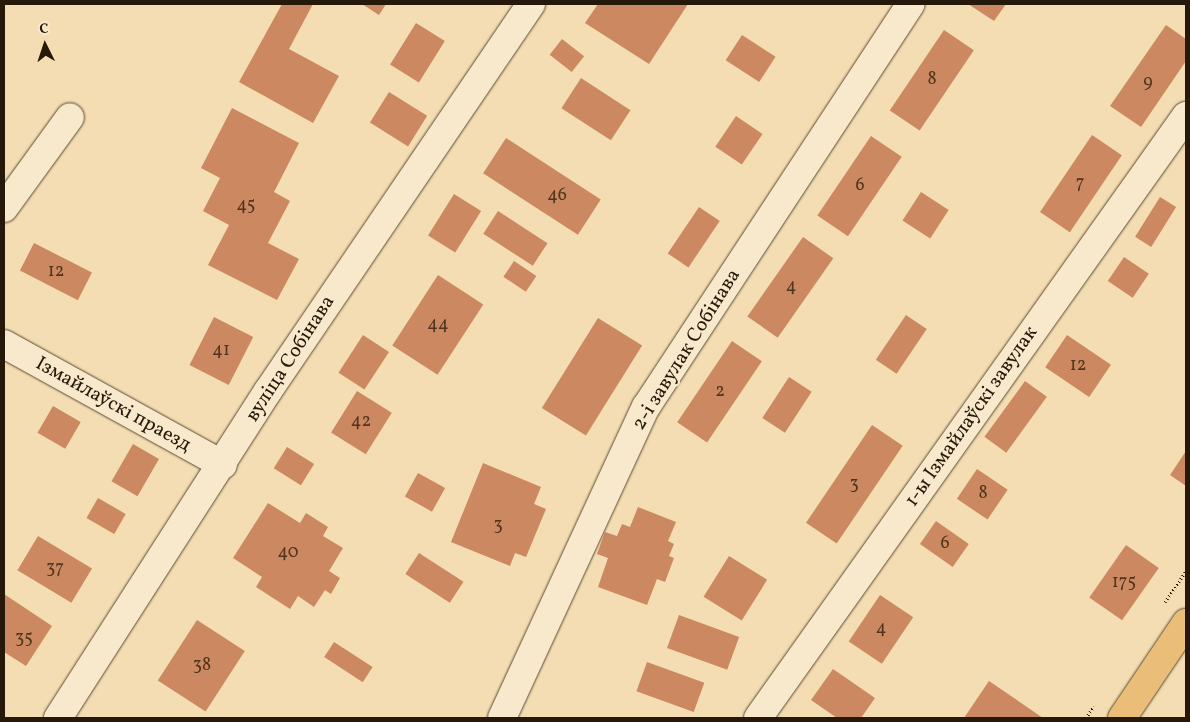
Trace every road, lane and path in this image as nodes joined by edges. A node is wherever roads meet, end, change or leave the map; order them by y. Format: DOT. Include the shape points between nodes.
graph roads {
  1 [pos="531,4"];
  2 [pos="911,4"];
  3 [pos="1186,116"];
  4 [pos="70,117"];
  5 [pos="4,208"];
  6 [pos="4,344"];
  7 [pos="223,465"];
  8 [pos="1186,623"];
  9 [pos="58,718"];
  10 [pos="502,718"];
  11 [pos="758,718"];
  12 [pos="1122,718"];
  1 -- 7 [label="street, вуліца Собінава" via="268,391"];
  2 -- 10 [label="street, 2-і завулак Собінава" via="646,407"];
  3 -- 11 [label="street, 1-ы Ізмайлаўскі завулак"];
  4 -- 5 [label="street"];
  6 -- 7 [label="street, Ізмайлаўскі праезд"];
  7 -- 9 [label="street, вуліца Собінава"];
  8 -- 12 [label="main road"];
}
